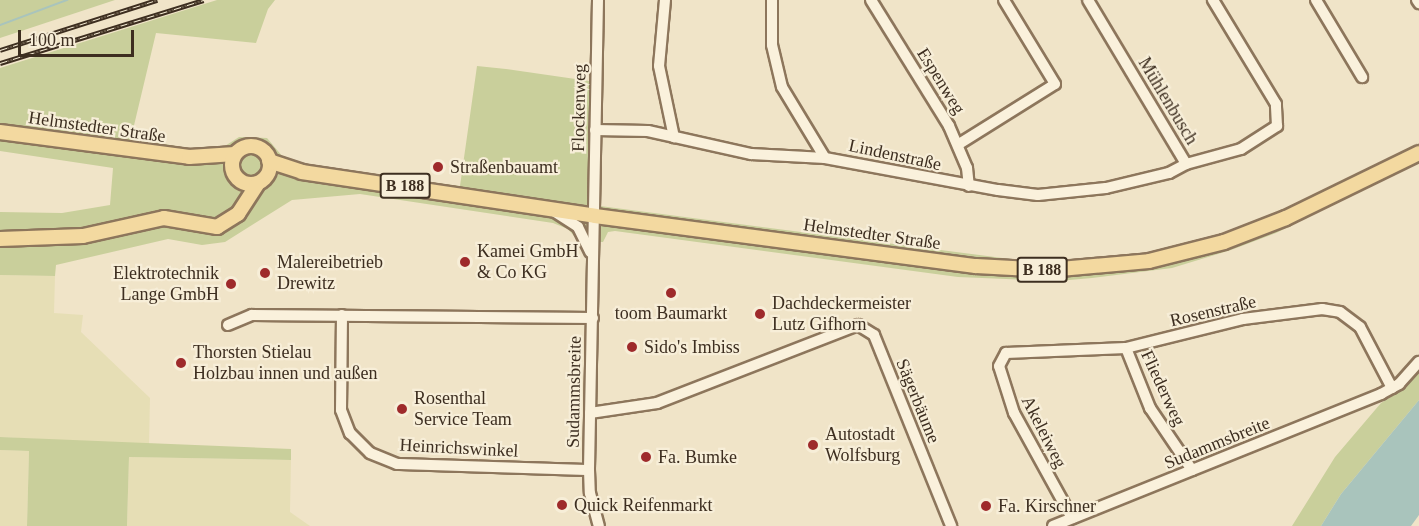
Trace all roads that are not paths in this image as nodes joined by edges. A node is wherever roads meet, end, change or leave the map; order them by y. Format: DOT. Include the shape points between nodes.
graph roads {
  1 [pos="598,0"];
  2 [pos="665,0"];
  3 [pos="772,0"];
  4 [pos="871,0"];
  5 [pos="1004,0"];
  6 [pos="1088,0"];
  7 [pos="1213,0"];
  8 [pos="1316,0"];
  9 [pos="1362,77"];
  10 [pos="595,130"];
  11 [pos="0,132"];
  12 [pos="674,137"];
  13 [pos="959,144"];
  14 [pos="235,154"];
  15 [pos="1418,155"];
  16 [pos="189,157"];
  17 [pos="825,158"];
  18 [pos="270,161"];
  19 [pos="1186,164"];
  20 [pos="302,172"];
  21 [pos="236,175"];
  22 [pos="262,180"];
  23 [pos="969,186"];
  24 [pos="243,208"];
  25 [pos="552,210"];
  26 [pos="595,216"];
  27 [pos="0,239"];
  28 [pos="592,258"];
  29 [pos="342,315"];
  30 [pos="592,318"];
  31 [pos="228,325"];
  32 [pos="1126,348"];
  33 [pos="1001,357"];
  34 [pos="1419,362"];
  35 [pos="1392,388"];
  36 [pos="590,413"];
  37 [pos="589,470"];
  38 [pos="1192,470"];
  39 [pos="1072,518"];
  40 [pos="599,526"];
  41 [pos="951,526"];
  42 [pos="1053,526"];
  1 -- 10 [label="street, Flockenweg"];
  2 -- 12 [label="street" via="659,66"];
  3 -- 17 [label="street" via="772,45 782,87"];
  4 -- 13 [label="street, Espenweg"];
  5 -- 13 [label="street" via="1055,84"];
  6 -- 19 [label="street, Mühlenbusch"];
  7 -- 19 [label="street, Mühlenbusch" via="1275,104 1277,126 1241,148"];
  8 -- 9 [label="street"];
  10 -- 12 [label="street, Lindenstraße" via="648,131"];
  10 -- 26 [label="street, Flockenweg"];
  11 -- 16 [label="main road, Helmstedter Straße"];
  12 -- 17 [label="street, Lindenstraße" via="721,150"];
  13 -- 23 [label="street, Espenweg"];
  14 -- 16 [label="main road, Helmstedter Straße"];
  14 -- 18 [label="main road" via="254,146 264,151"];
  14 -- 21 [label="main road"];
  15 -- 26 [label="main road, Helmstedter Straße / B 188" via="1250,232 1176,256 1100,268 1000,268"];
  16 -- 21 [label="main road, Helmstedter Straße"];
  17 -- 23 [label="street, Lindenstraße"];
  18 -- 20 [label="main road, Helmstedter Straße / B 188"];
  18 -- 22 [label="main road"];
  19 -- 23 [label="street, Lindenstraße" via="1140,181 1072,192 1038,195"];
  20 -- 22 [label="main road, Helmstedter Straße / B 188"];
  20 -- 25 [label="main road, Helmstedter Straße / B 188"];
  21 -- 22 [label="main road"];
  21 -- 24 [label="main road"];
  22 -- 24 [label="main road"];
  24 -- 27 [label="main road" via="225,225 210,228 164,218 83,236"];
  25 -- 26 [label="main road, Helmstedter Straße / B 188"];
  25 -- 28 [label="street, Sudammsbreite" via="578,227"];
  26 -- 28 [label="street, Sudammsbreite"];
  28 -- 30 [label="street, Sudammsbreite"];
  29 -- 30 [label="street"];
  29 -- 31 [label="street" via="252,315"];
  29 -- 37 [label="street, Heinrichswinkel" via="341,410 350,433 370,453 397,464"];
  30 -- 36 [label="street, Sudammsbreite"];
  32 -- 33 [label="street, Rosenstraße" via="1026,350"];
  32 -- 35 [label="street, Rosenstraße" via="1243,319 1332,310 1353,320 1368,337"];
  32 -- 38 [label="street, Fliederweg" via="1150,408"];
  33 -- 39 [label="street, Akeleiweg" via="1000,371 1014,414"];
  34 -- 35 [label="street"];
  35 -- 38 [label="street, Sudammsbreite"];
  36 -- 37 [label="street, Sudammsbreite"];
  36 -- 41 [label="street, Sägerbäume" via="657,403 858,325 874,335"];
  37 -- 40 [label="street, Sudammsbreite" via="590,493"];
  38 -- 39 [label="street, Sudammsbreite"];
  39 -- 42 [label="street, Sudammsbreite"];
}
